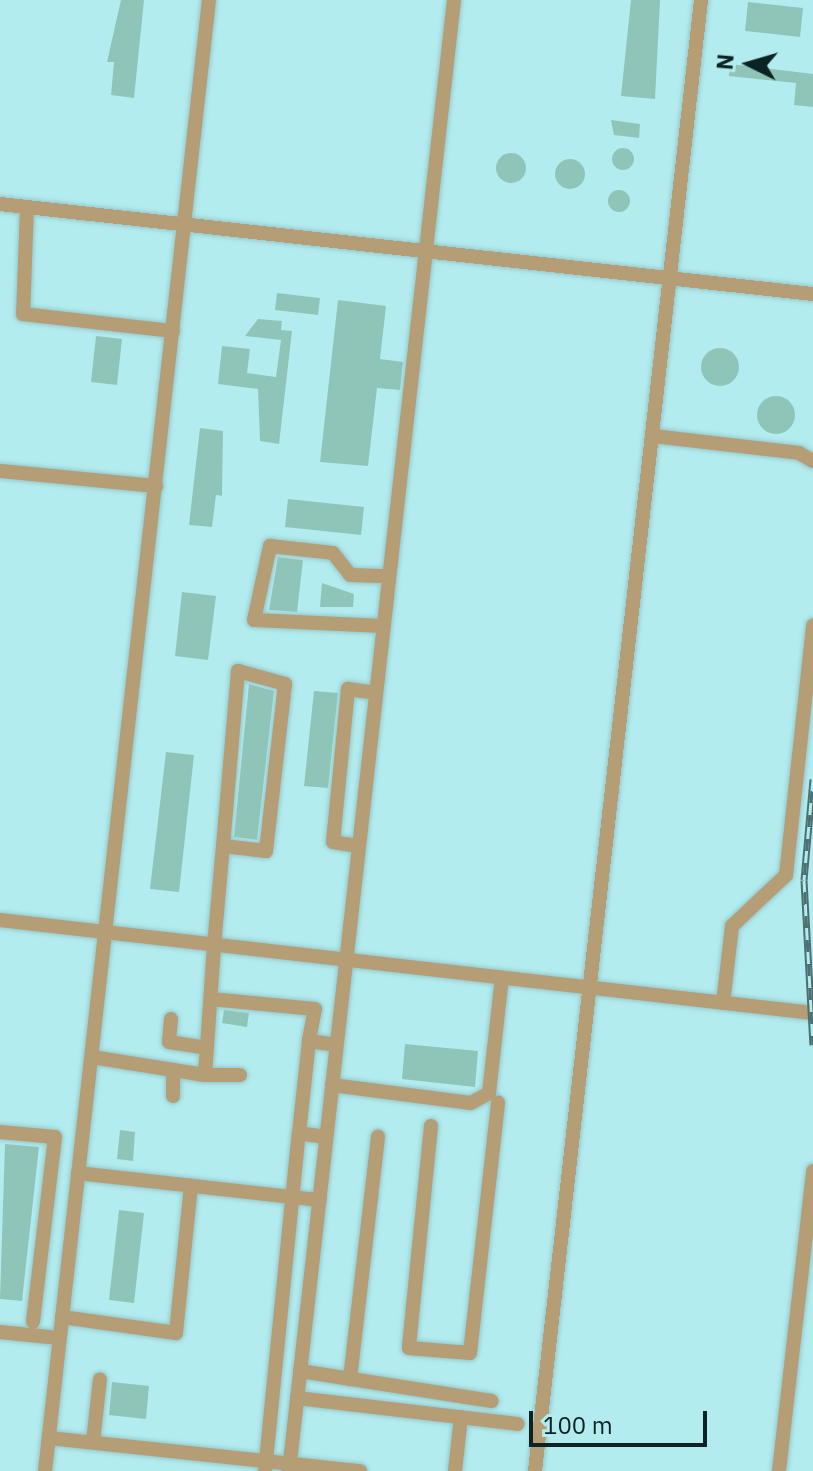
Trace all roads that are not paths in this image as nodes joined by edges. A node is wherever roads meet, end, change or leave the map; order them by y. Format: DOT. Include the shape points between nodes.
graph roads {
  1 [pos="209,0"];
  2 [pos="454,0"];
  3 [pos="701,0"];
  4 [pos="0,204"];
  5 [pos="27,207"];
  6 [pos="184,224"];
  7 [pos="424,252"];
  8 [pos="671,282"];
  9 [pos="813,294"];
  10 [pos="173,331"];
  11 [pos="653,436"];
  12 [pos="813,461"];
  13 [pos="0,471"];
  14 [pos="156,486"];
  15 [pos="388,576"];
  16 [pos="813,625"];
  17 [pos="383,626"];
  18 [pos="375,693"];
  19 [pos="223,846"];
  20 [pos="358,846"];
  21 [pos="0,920"];
  22 [pos="107,932"];
  23 [pos="214,946"];
  24 [pos="346,961"];
  25 [pos="502,978"];
  26 [pos="589,988"];
  27 [pos="211,999"];
  28 [pos="723,1003"];
  29 [pos="813,1013"];
  30 [pos="171,1019"];
  31 [pos="309,1041"];
  32 [pos="336,1045"];
  33 [pos="207,1048"];
  34 [pos="92,1057"];
  35 [pos="173,1070"];
  36 [pos="205,1075"];
  37 [pos="240,1075"];
  38 [pos="332,1085"];
  39 [pos="173,1096"];
  40 [pos="498,1103"];
  41 [pos="431,1126"];
  42 [pos="0,1132"];
  43 [pos="299,1133"];
  44 [pos="326,1137"];
  45 [pos="378,1137"];
  46 [pos="813,1171"];
  47 [pos="78,1173"];
  48 [pos="191,1186"];
  49 [pos="292,1197"];
  50 [pos="319,1200"];
  51 [pos="62,1317"];
  52 [pos="33,1322"];
  53 [pos="0,1335"];
  54 [pos="59,1338"];
  55 [pos="300,1371"];
  56 [pos="100,1379"];
  57 [pos="350,1379"];
  58 [pos="297,1398"];
  59 [pos="492,1401"];
  60 [pos="461,1417"];
  61 [pos="517,1424"];
  62 [pos="49,1438"];
  63 [pos="93,1442"];
  64 [pos="265,1466"];
  65 [pos="290,1467"];
  66 [pos="45,1471"];
  67 [pos="360,1471"];
  68 [pos="455,1471"];
  69 [pos="535,1471"];
  70 [pos="779,1471"];
  1 -- 6 [label="lane"];
  2 -- 7 [label="lane"];
  3 -- 8 [label="lane"];
  4 -- 5 [label="lane"];
  5 -- 6 [label="lane"];
  5 -- 10 [label="lane" via="23,314"];
  6 -- 7 [label="lane"];
  6 -- 10 [label="lane"];
  7 -- 8 [label="lane"];
  7 -- 15 [label="lane"];
  8 -- 9 [label="lane"];
  8 -- 11 [label="lane"];
  10 -- 14 [label="lane"];
  11 -- 12 [label="lane" via="799,453"];
  11 -- 26 [label="lane"];
  13 -- 14 [label="lane"];
  14 -- 22 [label="lane"];
  15 -- 17 [label="lane"];
  15 -- 17 [label="lane" via="350,575 333,553 270,546 254,620"];
  16 -- 28 [label="lane" via="786,875 732,926"];
  17 -- 18 [label="lane"];
  18 -- 20 [label="lane"];
  18 -- 20 [label="lane" via="348,689 333,842"];
  19 -- 19 [label="lane" via="226,814 238,671 285,684 266,851"];
  19 -- 23 [label="lane"];
  20 -- 24 [label="lane"];
  21 -- 22 [label="lane"];
  22 -- 23 [label="lane"];
  22 -- 34 [label="lane"];
  23 -- 24 [label="lane"];
  23 -- 27 [label="lane"];
  24 -- 25 [label="lane"];
  24 -- 32 [label="lane"];
  25 -- 26 [label="lane"];
  25 -- 38 [label="lane" via="489,1093 471,1103"];
  26 -- 28 [label="lane"];
  26 -- 69 [label="lane"];
  27 -- 31 [label="lane" via="315,1009"];
  27 -- 33 [label="lane"];
  28 -- 29 [label="lane"];
  30 -- 33 [label="lane" via="169,1042"];
  31 -- 32 [label="lane"];
  31 -- 43 [label="lane"];
  32 -- 38 [label="lane"];
  33 -- 36 [label="lane"];
  34 -- 35 [label="lane"];
  34 -- 47 [label="lane"];
  35 -- 36 [label="lane"];
  35 -- 39 [label="lane"];
  36 -- 37 [label="lane"];
  38 -- 44 [label="lane"];
  40 -- 41 [label="lane" via="470,1353 409,1348"];
  42 -- 52 [label="lane" via="55,1137"];
  43 -- 44 [label="lane"];
  43 -- 49 [label="lane"];
  44 -- 50 [label="lane"];
  45 -- 57 [label="lane"];
  46 -- 70 [label="lane"];
  47 -- 48 [label="lane"];
  47 -- 51 [label="lane"];
  48 -- 49 [label="lane"];
  48 -- 51 [label="lane" via="176,1333"];
  49 -- 50 [label="lane"];
  49 -- 64 [label="lane"];
  50 -- 55 [label="lane"];
  51 -- 54 [label="lane"];
  53 -- 54 [label="lane"];
  54 -- 62 [label="lane"];
  55 -- 57 [label="lane"];
  55 -- 58 [label="lane"];
  56 -- 63 [label="lane"];
  57 -- 59 [label="lane"];
  58 -- 60 [label="lane"];
  58 -- 65 [label="lane"];
  60 -- 61 [label="lane"];
  60 -- 68 [label="lane"];
  62 -- 63 [label="lane"];
  62 -- 66 [label="lane"];
  63 -- 64 [label="lane"];
  64 -- 65 [label="lane"];
  65 -- 67 [label="lane"];
}
